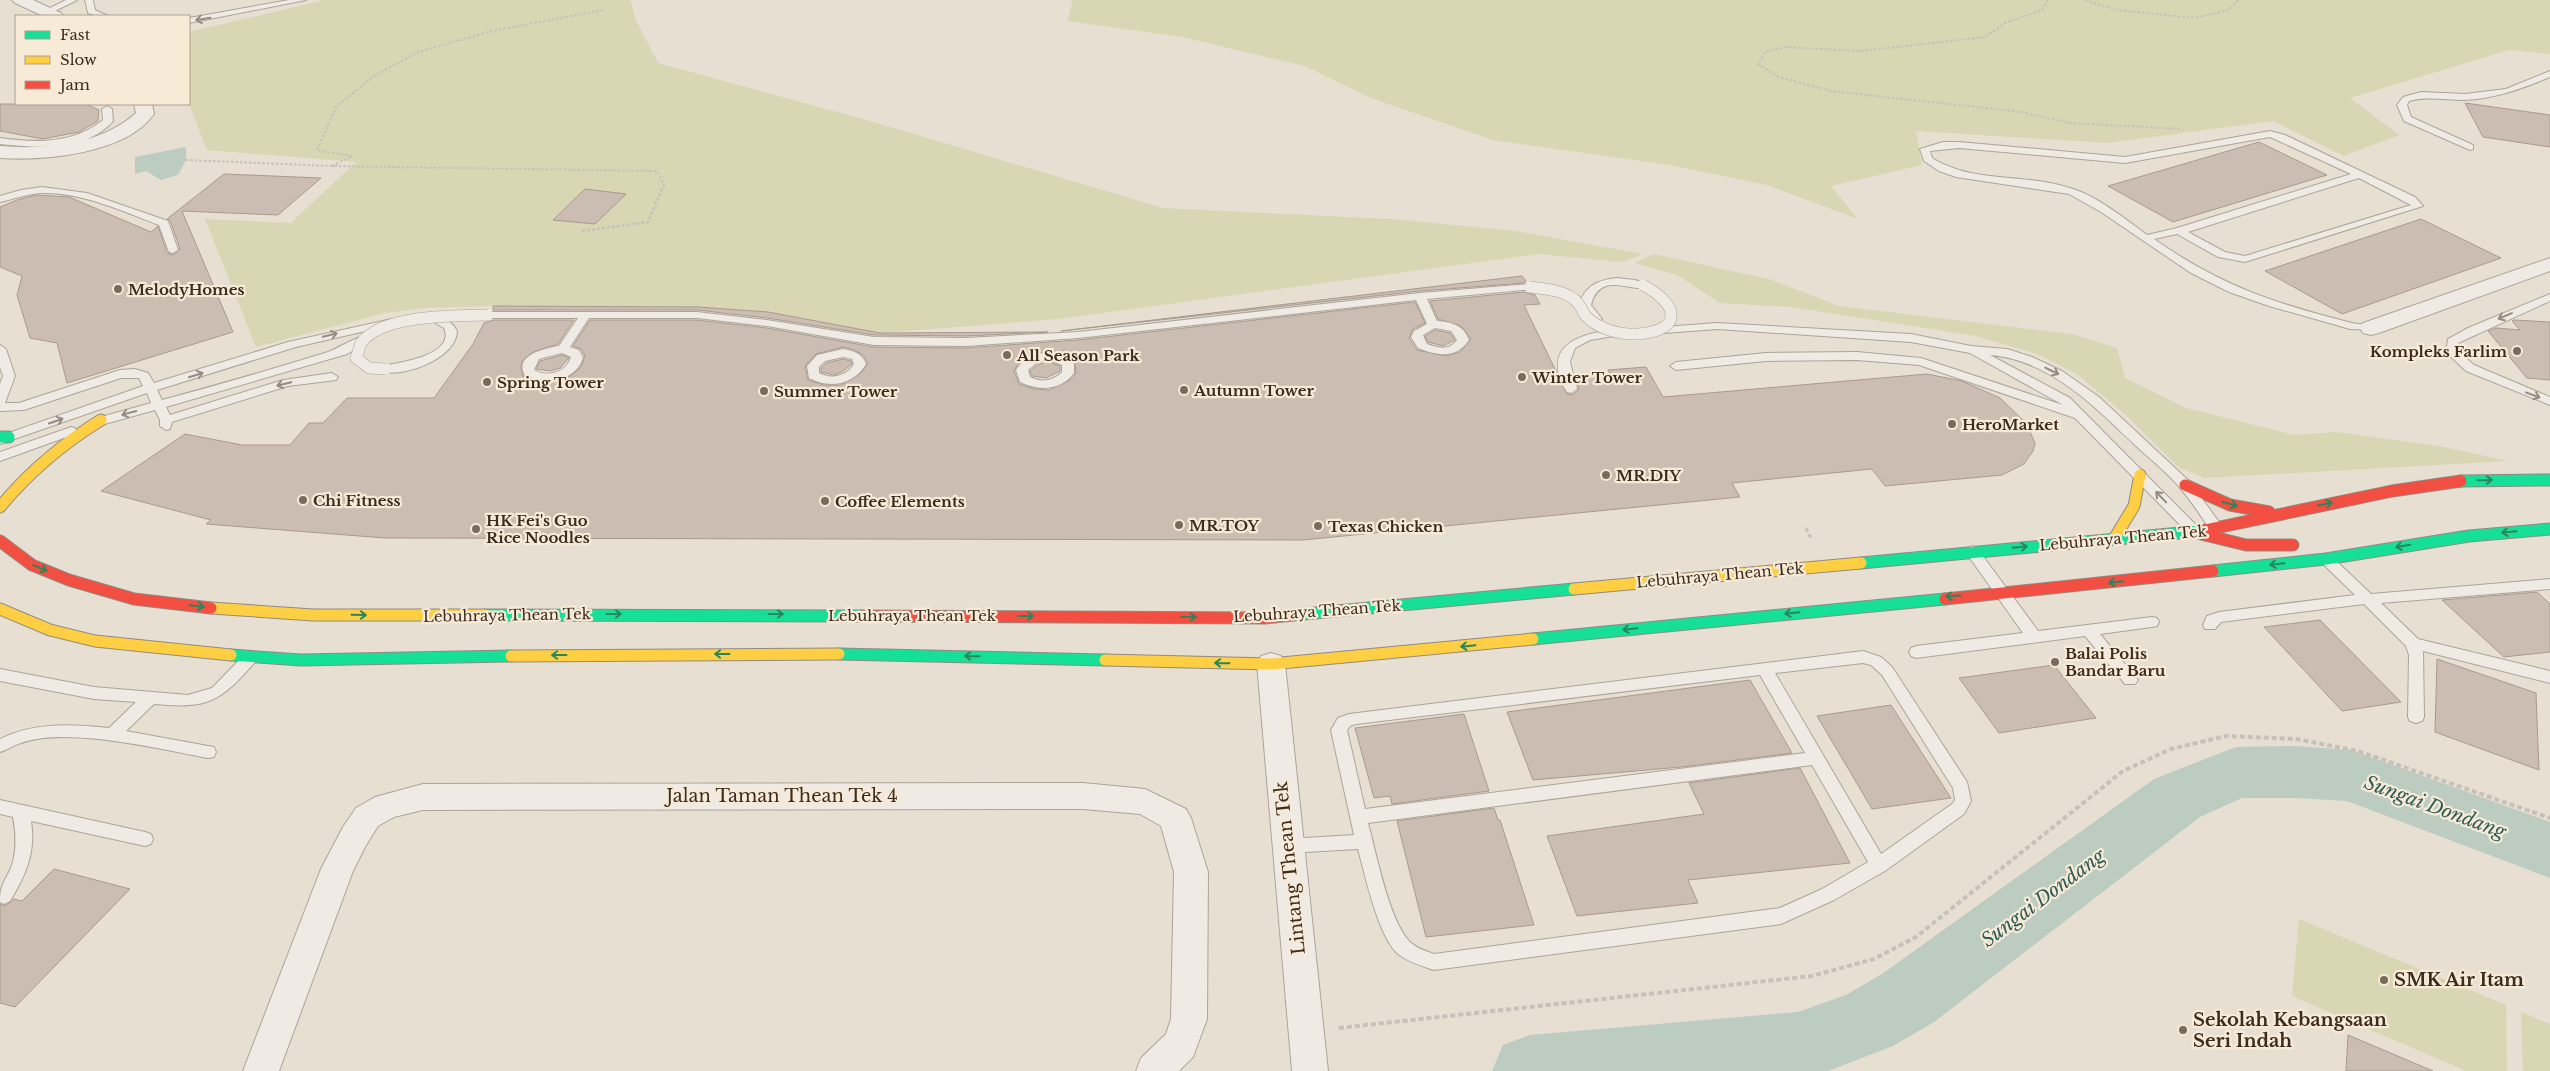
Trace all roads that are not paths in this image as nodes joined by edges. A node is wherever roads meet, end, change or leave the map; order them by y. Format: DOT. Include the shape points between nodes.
graph roads {
  1 [pos="20,0"];
  2 [pos="73,0"];
  3 [pos="88,0"];
  4 [pos="302,0"];
  5 [pos="230,3"];
  6 [pos="49,9"];
  7 [pos="233,14"];
  8 [pos="101,15"];
  9 [pos="190,21"];
  10 [pos="2550,74"];
  11 [pos="143,105"];
  12 [pos="107,109"];
  13 [pos="0,141"];
  14 [pos="2470,147"];
  15 [pos="0,152"];
  16 [pos="2358,175"];
  17 [pos="0,199"];
  18 [pos="2179,231"];
  19 [pos="2146,238"];
  20 [pos="173,250"];
  21 [pos="2550,264"];
  22 [pos="1420,296"];
  23 [pos="2550,297"];
  24 [pos="586,315"];
  25 [pos="395,322"];
  26 [pos="1432,325"];
  27 [pos="2370,328"];
  28 [pos="1639,331"];
  29 [pos="1056,336"];
  30 [pos="855,338"];
  31 [pos="0,348"];
  32 [pos="563,349"];
  33 [pos="1971,350"];
  34 [pos="846,353"];
  35 [pos="1050,356"];
  36 [pos="1676,366"];
  37 [pos="332,377"];
  38 [pos="1571,388"];
  39 [pos="149,389"];
  40 [pos="0,400"];
  41 [pos="2550,402"];
  42 [pos="157,405"];
  43 [pos="0,407"];
  44 [pos="2083,416"];
  45 [pos="101,420"];
  46 [pos="3,438"];
  47 [pos="0,456"];
  48 [pos="2140,475"];
  49 [pos="2550,480"];
  50 [pos="2185,485"];
  51 [pos="0,507"];
  52 [pos="2277,514"];
  53 [pos="2550,529"];
  54 [pos="2195,532"];
  55 [pos="2409,533"];
  56 [pos="2469,536"];
  57 [pos="2114,539"];
  58 [pos="2216,539"];
  59 [pos="0,541"];
  60 [pos="2303,544"];
  61 [pos="1972,551"];
  62 [pos="2326,559"];
  63 [pos="2090,572"];
  64 [pos="2550,584"];
  65 [pos="2064,587"];
  66 [pos="2002,592"];
  67 [pos="2367,599"];
  68 [pos="0,609"];
  69 [pos="2152,622"];
  70 [pos="2210,625"];
  71 [pos="2088,630"];
  72 [pos="2034,637"];
  73 [pos="2413,644"];
  74 [pos="1916,652"];
  75 [pos="251,657"];
  76 [pos="1270,664"];
  77 [pos="1764,668"];
  78 [pos="0,675"];
  79 [pos="2550,677"];
  80 [pos="2130,680"];
  81 [pos="150,698"];
  82 [pos="2416,717"];
  83 [pos="113,734"];
  84 [pos="0,746"];
  85 [pos="208,752"];
  86 [pos="1816,758"];
  87 [pos="0,807"];
  88 [pos="21,812"];
  89 [pos="1360,817"];
  90 [pos="145,839"];
  91 [pos="1365,841"];
  92 [pos="1288,846"];
  93 [pos="1879,866"];
  94 [pos="4,896"];
  95 [pos="1308,1054"];
  96 [pos="1158,1068"];
  97 [pos="260,1071"];
  1 -- 6 [label="street"];
  2 -- 6 [label="lane"];
  3 -- 8 [label="lane" via="91,11"];
  4 -- 7 [label="lane"];
  5 -- 7 [label="lane"];
  7 -- 9 [label="lane, one-way"];
  10 -- 14 [label="lane" via="2508,91 2465,97 2421,95 2406,99 2402,105 2406,119"];
  11 -- 15 [label="street" via="145,114 140,121 96,141 54,151"];
  12 -- 13 [label="lane" via="108,121 80,138 33,145"];
  16 -- 18 [label="lane"];
  16 -- 18 [label="lane" via="2411,199 2418,206 2245,259 2222,255"];
  16 -- 19 [label="lane" via="2270,134 2125,160 1959,145 1925,149 1927,159 1955,174 2056,186 2074,192"];
  17 -- 20 [label="lane" via="38,191 89,195 164,223"];
  18 -- 19 [label="lane"];
  19 -- 27 [label="lane" via="2223,286 2354,327"];
  21 -- 27 [label="street"];
  22 -- 26 [label="lane"];
  22 -- 28 [label="lane, bridge" via="1530,288 1560,293 1575,300 1594,323 1606,329 1635,334 1660,328 1668,322 1670,307 1665,299 1630,281 1602,284 1591,289 1585,304 1598,320 1617,328"];
  22 -- 29 [label="lane"];
  23 -- 41 [label="lane, one-way" via="2452,341 2452,352 2470,368"];
  24 -- 25 [label="lane, bridge" via="488,315 403,322 374,333 363,341 356,358 361,365 386,370 419,363 445,348 451,339 449,325 442,321 418,318"];
  24 -- 30 [label="lane" via="697,316 767,323"];
  24 -- 32 [label="lane"];
  39 -- 25 [label="lane, one-way" via="302,342"];
  25 -- 42 [label="lane" via="343,351"];
  28 -- 33 [label="lane" via="1726,327 1910,338"];
  28 -- 38 [label="lane" via="1581,339 1567,352 1564,362"];
  29 -- 30 [label="lane" via="965,342"];
  29 -- 35 [label="lane"];
  30 -- 34 [label="lane"];
  31 -- 40 [label="lane" via="9,376"];
  33 -- 44 [label="lane" via="2046,388"];
  33 -- 50 [label="lane, one-way" via="2007,353 2064,378 2095,400"];
  36 -- 44 [label="lane" via="1766,357 1848,356 1921,362"];
  37 -- 42 [label="lane, one-way" via="287,383 166,423"];
  39 -- 42 [label="lane"];
  39 -- 43 [label="lane" via="144,376 128,373 20,407"];
  46 -- 39 [label="lane, one-way"];
  42 -- 45 [label="lane, one-way"];
  44 -- 48 [label="lane"];
  45 -- 47 [label="lane"];
  45 -- 51 [label="main road" via="48,454"];
  54 -- 48 [label="lane, one-way"];
  48 -- 57 [label="main road" via="2134,506"];
  52 -- 49 [label="main road, Lebuhraya Thean Tek, one-way" via="2392,490 2462,481"];
  50 -- 52 [label="main road, one-way" via="2210,498"];
  50 -- 58 [label="lane"];
  52 -- 58 [label="main road, Lebuhraya Thean Tek"];
  53 -- 56 [label="main road, one-way"];
  54 -- 57 [label="main road, Lebuhraya Thean Tek"];
  54 -- 58 [label="main road"];
  55 -- 56 [label="main road"];
  56 -- 62 [label="main road, one-way"];
  61 -- 57 [label="main road, Lebuhraya Thean Tek, one-way"];
  58 -- 60 [label="main road" via="2270,548"];
  59 -- 61 [label="main road, Lebuhraya Thean Tek, one-way" via="32,565 69,580 134,599 256,613 387,616 628,614 1265,618"];
  61 -- 66 [label="lane"];
  62 -- 65 [label="main road, one-way"];
  62 -- 67 [label="lane"];
  63 -- 65 [label="main road"];
  64 -- 67 [label="lane"];
  65 -- 66 [label="main road"];
  66 -- 72 [label="lane"];
  66 -- 76 [label="main road, one-way"];
  67 -- 70 [label="lane" via="2219,617"];
  67 -- 73 [label="lane"];
  68 -- 75 [label="main road" via="50,630 95,641"];
  69 -- 71 [label="lane"];
  71 -- 72 [label="lane"];
  71 -- 80 [label="lane"];
  72 -- 74 [label="lane"];
  73 -- 79 [label="lane"];
  73 -- 82 [label="lane" via="2417,655"];
  76 -- 75 [label="main road, one-way" via="884,654 434,656 301,660"];
  75 -- 81 [label="lane" via="228,683 207,697 188,701"];
  76 -- 92 [label="street, Lintang Thean Tek"];
  77 -- 86 [label="lane"];
  77 -- 89 [label="lane" via="1355,718 1344,722 1339,730"];
  77 -- 93 [label="lane" via="1863,657 1876,661 1887,671 1961,787 1963,801 1958,809"];
  78 -- 81 [label="lane" via="94,693"];
  81 -- 83 [label="lane"];
  83 -- 84 [label="lane" via="22,734"];
  83 -- 85 [label="lane"];
  86 -- 89 [label="lane"];
  86 -- 93 [label="lane"];
  87 -- 88 [label="lane"];
  88 -- 90 [label="lane"];
  88 -- 94 [label="lane" via="26,841 18,873"];
  89 -- 91 [label="lane"];
  91 -- 92 [label="lane"];
  91 -- 93 [label="lane" via="1391,932 1402,946 1434,962 1781,916 1814,903"];
  92 -- 95 [label="street, Lintang Thean Tek"];
  96 -- 97 [label="street, Jalan Taman Thean Tek 4" via="1180,1045 1188,1019 1191,872 1175,818 1145,802 1082,796 423,797 386,806 367,817 337,869"];
}
